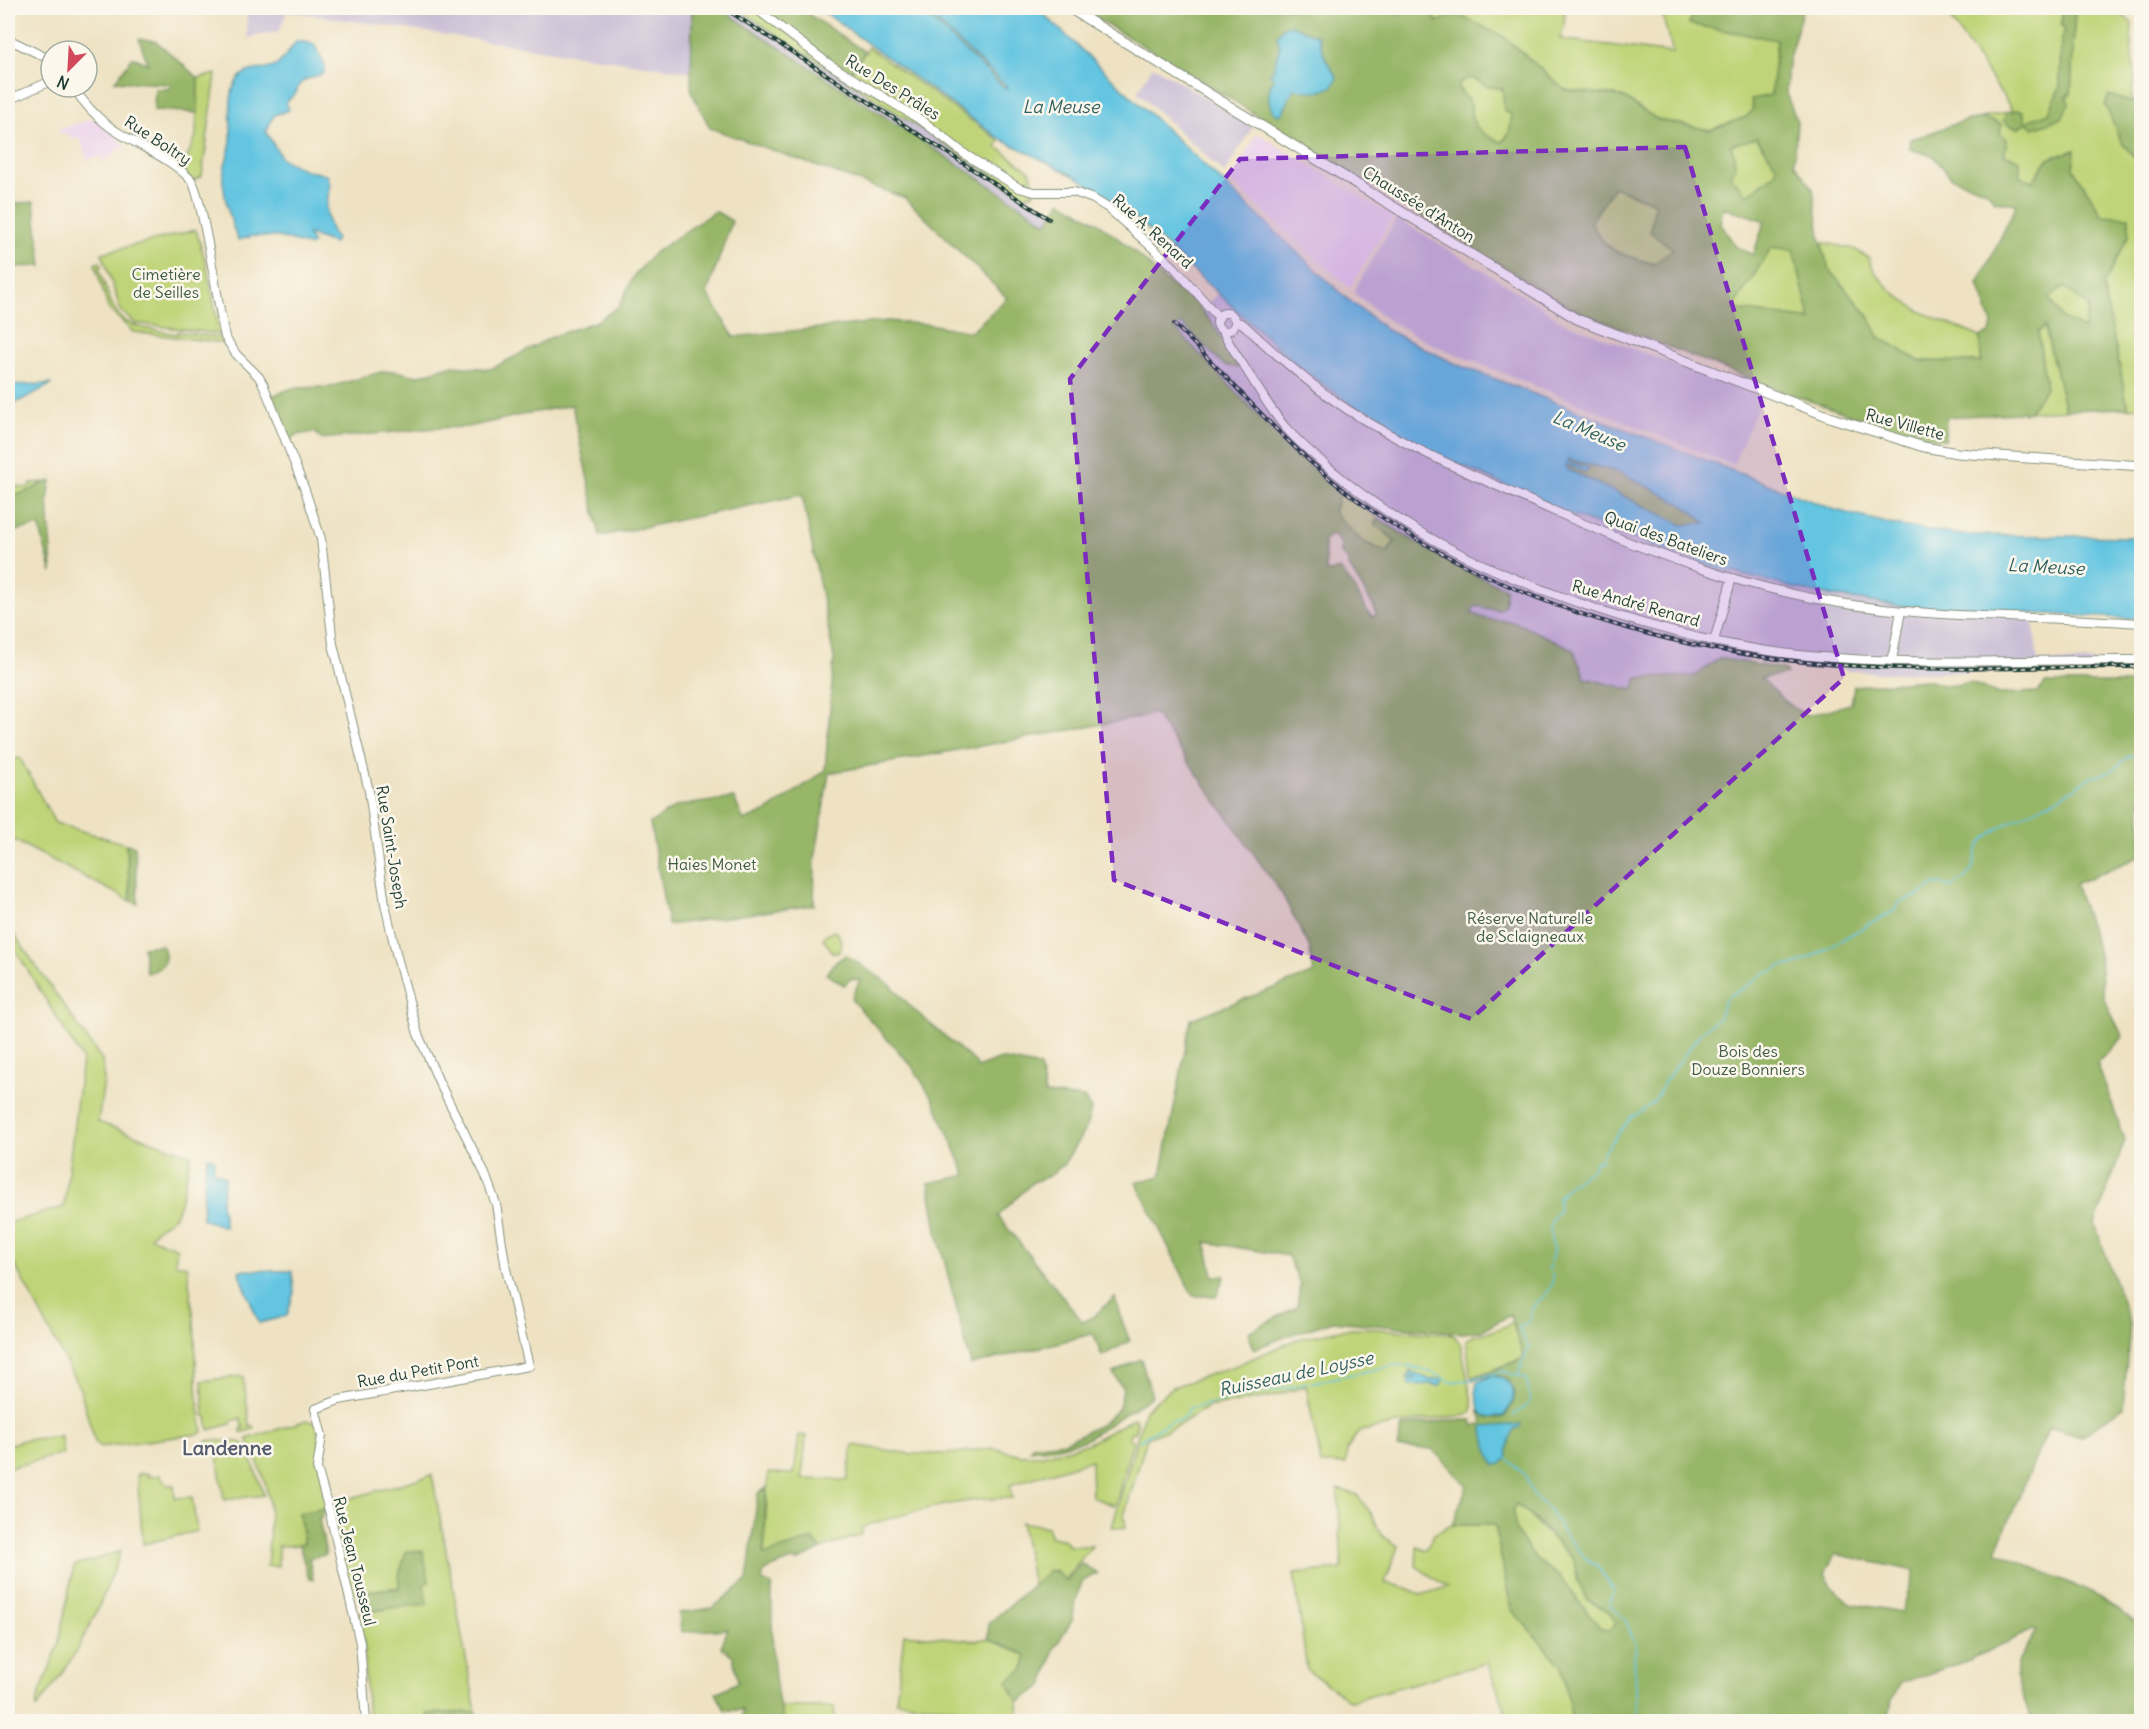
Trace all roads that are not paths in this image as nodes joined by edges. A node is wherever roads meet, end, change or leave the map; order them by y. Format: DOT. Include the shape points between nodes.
graph roads {
  1 [pos="755,8"];
  2 [pos="1069,8"];
  3 [pos="8,41"];
  4 [pos="39,55"];
  5 [pos="39,87"];
  6 [pos="80,99"];
  7 [pos="8,100"];
  8 [pos="1018,188"];
  9 [pos="1219,318"];
  10 [pos="1235,321"];
  11 [pos="1223,331"];
  12 [pos="225,337"];
  13 [pos="1769,395"];
  14 [pos="2142,466"];
  15 [pos="1732,578"];
  16 [pos="1901,611"];
  17 [pos="2142,623"];
  18 [pos="1714,641"];
  19 [pos="1892,660"];
  20 [pos="2142,660"];
  21 [pos="529,1366"];
  22 [pos="315,1409"];
  23 [pos="366,1722"];
  1 -- 8 [label="street, Rue Des Prâles" via="829,64 924,122"];
  2 -- 13 [label="main road, Chaussée d'Anton" via="1577,319"];
  3 -- 4 [label="street"];
  5 -- 7 [label="street"];
  6 -- 12 [label="street, Rue Boltry" via="109,126 165,159 193,181"];
  8 -- 9 [label="street, Rue A. Renard" via="1074,192 1108,208 1174,267"];
  9 -- 10 [label="street" via="1230,314"];
  9 -- 11 [label="street" via="1217,323"];
  10 -- 11 [label="street" via="1232,329"];
  10 -- 15 [label="street, Quai des Bateliers" via="1346,409 1430,456 1624,541"];
  11 -- 18 [label="street, Rue André Renard" via="1287,429 1346,481 1426,536 1456,554 1572,601"];
  12 -- 21 [label="street, Rue Saint-Joseph" via="264,386 321,539 333,644 369,791 396,952 418,1034 496,1204 506,1269"];
  13 -- 14 [label="main road, Rue Villette" via="1924,447 1957,453"];
  15 -- 16 [label="street, Quai des Bateliers" via="1796,595"];
  15 -- 18 [label="street"];
  16 -- 17 [label="street, Quai des Bateliers"];
  16 -- 19 [label="street"];
  18 -- 19 [label="street, Rue André Renard" via="1790,654"];
  19 -- 20 [label="street, Rue André Renard"];
  21 -- 22 [label="street, Rue du Petit Pont" via="339,1400"];
  22 -- 23 [label="street, Rue Jean Tousseul" via="322,1436 317,1473 360,1643"];
}
